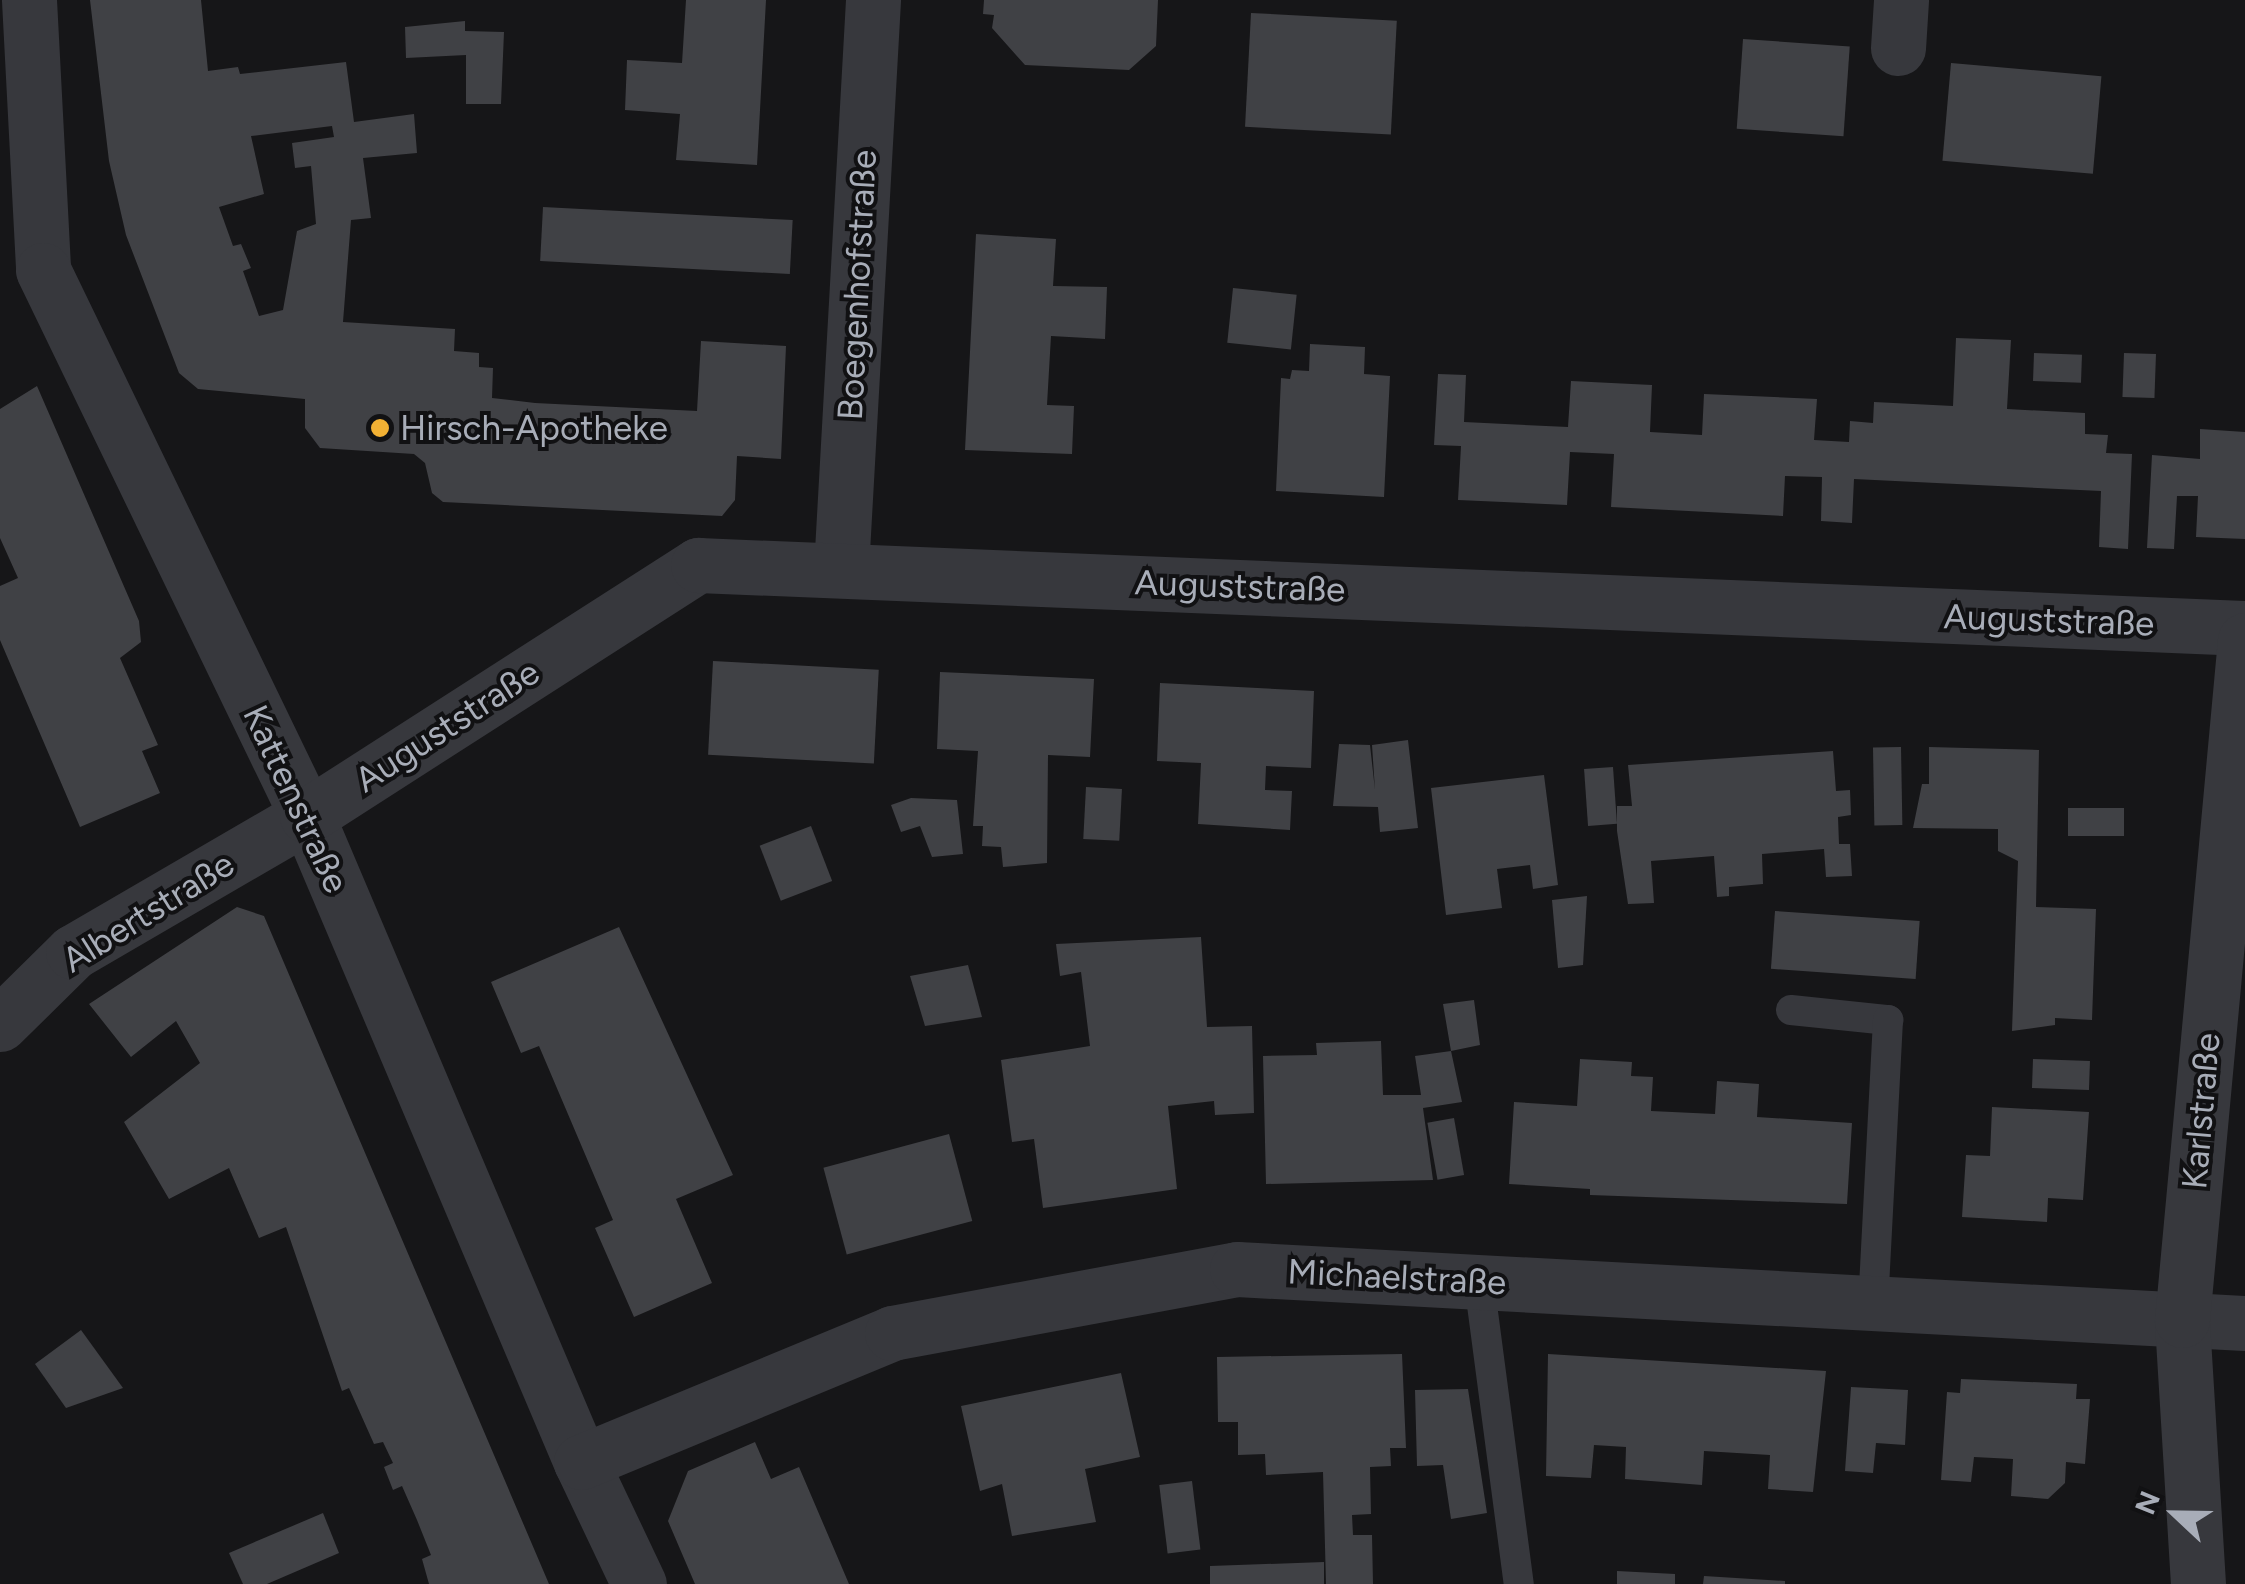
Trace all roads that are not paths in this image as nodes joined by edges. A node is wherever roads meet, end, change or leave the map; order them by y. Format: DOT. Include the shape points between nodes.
graph roads {
  1 [pos="30,0"];
  2 [pos="873,0"];
  3 [pos="841,569"];
  4 [pos="2245,628"];
  5 [pos="2245,640"];
  6 [pos="307,816"];
  7 [pos="1791,1010"];
  8 [pos="0,1024"];
  9 [pos="1478,1282"];
  10 [pos="1873,1303"];
  11 [pos="2182,1320"];
  12 [pos="2245,1323"];
  13 [pos="580,1462"];
  14 [pos="638,1584"];
  15 [pos="1519,1584"];
  16 [pos="2198,1584"];
  1 -- 6 [label="street, Kattenstraße" via="43,270"];
  2 -- 3 [label="street, Boegenhofstraße"];
  3 -- 4 [label="street, Auguststraße"];
  3 -- 6 [label="street, Auguststraße" via="698,565"];
  5 -- 11 [label="street, Karlstraße"];
  6 -- 8 [label="street, Albertstraße" via="73,952"];
  6 -- 13 [label="street, Kattenstraße"];
  7 -- 10 [label="lane" via="1888,1020"];
  9 -- 10 [label="street, Michaelstraße"];
  9 -- 13 [label="street, Michaelstraße" via="1237,1269 892,1333"];
  9 -- 15 [label="lane"];
  10 -- 11 [label="street, Michaelstraße"];
  11 -- 12 [label="street, Michaelstraße"];
  11 -- 16 [label="street, Karlstraße"];
  13 -- 14 [label="street, Kattenstraße"];
}
